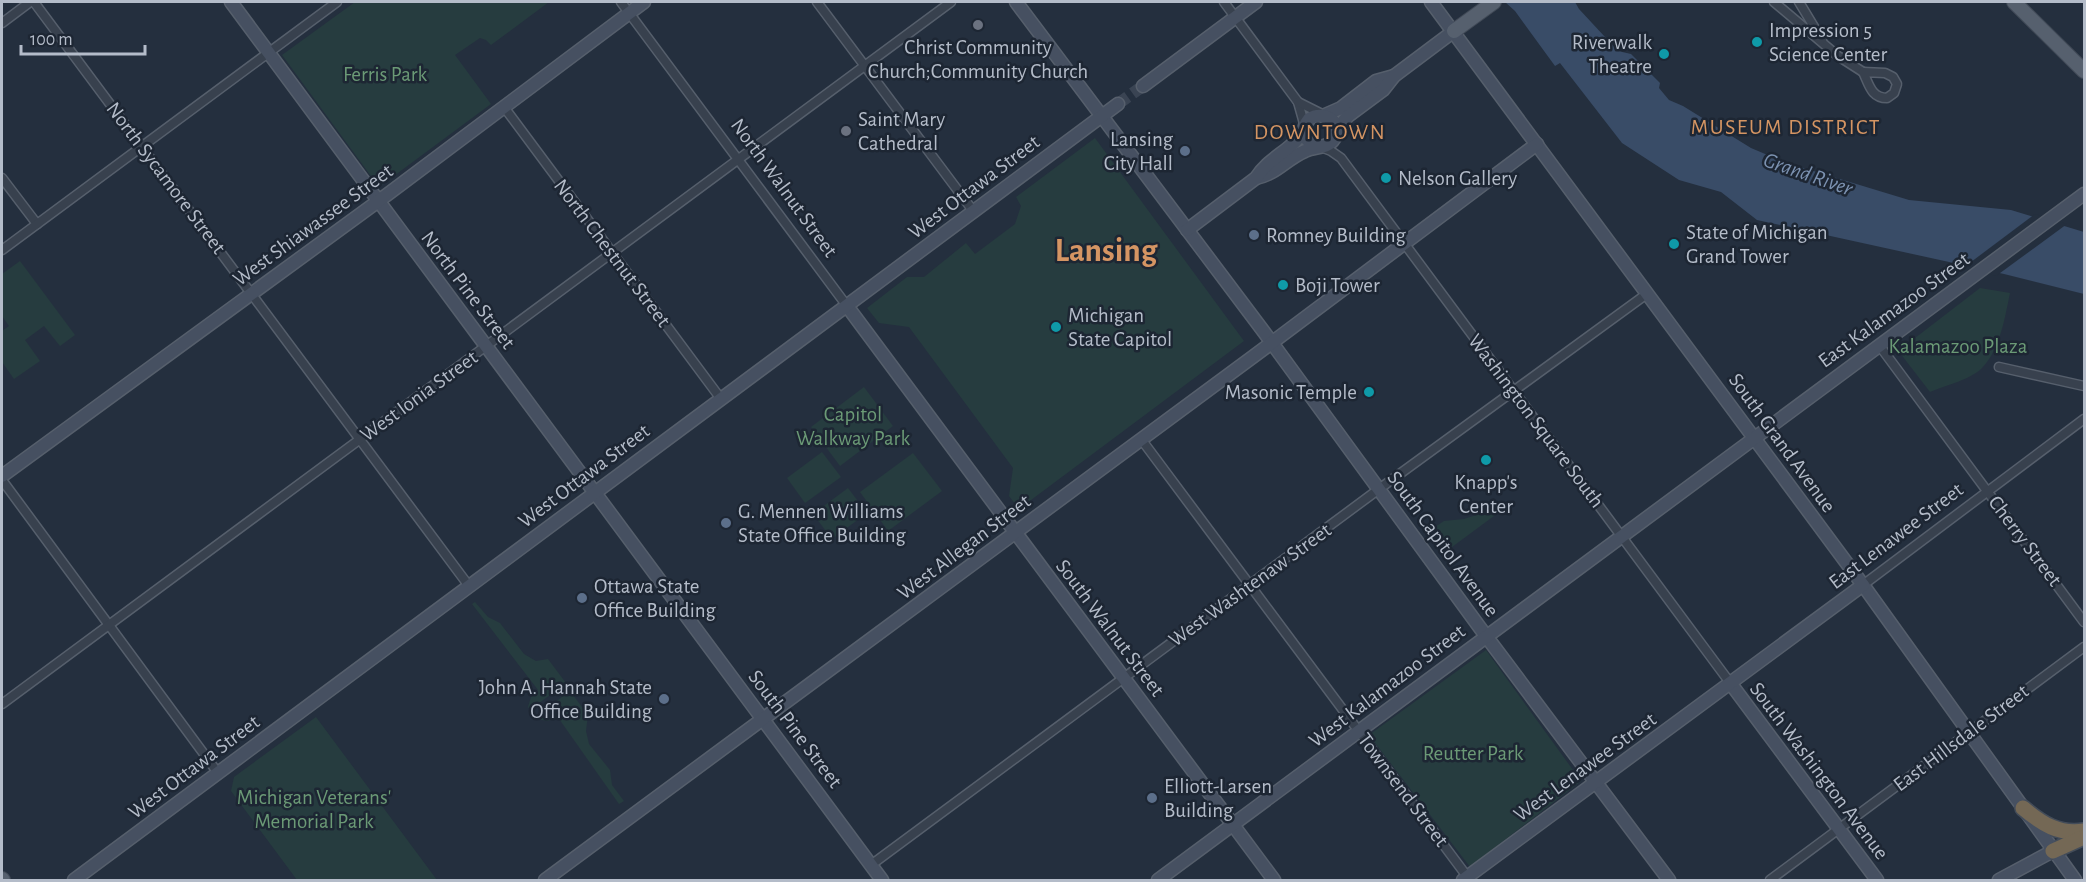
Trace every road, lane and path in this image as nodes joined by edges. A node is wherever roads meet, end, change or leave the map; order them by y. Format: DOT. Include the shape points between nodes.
graph roads {
  1 [pos="32,2"];
  2 [pos="231,2"];
  3 [pos="337,2"];
  4 [pos="621,2"];
  5 [pos="644,2"];
  6 [pos="818,2"];
  7 [pos="951,2"];
  8 [pos="1016,2"];
  9 [pos="1224,2"];
  10 [pos="1256,2"];
  11 [pos="1431,2"];
  12 [pos="1494,2"];
  13 [pos="1798,2"];
  14 [pos="2014,2"];
  15 [pos="1777,3"];
  16 [pos="630,12"];
  17 [pos="1236,17"];
  18 [pos="2,23"];
  19 [pos="1454,31"];
  20 [pos="1825,46"];
  21 [pos="269,52"];
  22 [pos="865,65"];
  23 [pos="2085,71"];
  24 [pos="1863,72"];
  25 [pos="1394,76"];
  26 [pos="1143,86"];
  27 [pos="1298,102"];
  28 [pos="1118,105"];
  29 [pos="504,107"];
  30 [pos="1324,115"];
  31 [pos="1102,116"];
  32 [pos="1304,128"];
  33 [pos="1336,133"];
  34 [pos="1537,144"];
  35 [pos="142,146"];
  36 [pos="1320,147"];
  37 [pos="1341,158"];
  38 [pos="739,159"];
  39 [pos="2,178"];
  40 [pos="1256,178"];
  41 [pos="2085,194"];
  42 [pos="378,201"];
  43 [pos="974,212"];
  44 [pos="37,224"];
  45 [pos="1186,231"];
  46 [pos="1405,244"];
  47 [pos="2,250"];
  48 [pos="612,253"];
  49 [pos="1648,293"];
  50 [pos="252,294"];
  51 [pos="847,306"];
  52 [pos="1272,343"];
  53 [pos="1879,345"];
  54 [pos="486,346"];
  55 [pos="1999,367"];
  56 [pos="2085,386"];
  57 [pos="1513,391"];
  58 [pos="721,399"];
  59 [pos="916,399"];
  60 [pos="2085,419"];
  61 [pos="1754,437"];
  62 [pos="1141,439"];
  63 [pos="359,440"];
  64 [pos="2,478"];
  65 [pos="1698,479"];
  66 [pos="1379,489"];
  67 [pos="1988,492"];
  68 [pos="595,493"];
  69 [pos="1015,533"];
  70 [pos="1621,536"];
  71 [pos="1250,585"];
  72 [pos="1863,585"];
  73 [pos="469,586"];
  74 [pos="675,601"];
  75 [pos="2085,622"];
  76 [pos="108,625"];
  77 [pos="1486,636"];
  78 [pos="2085,647"];
  79 [pos="1123,678"];
  80 [pos="1731,684"];
  81 [pos="2,704"];
  82 [pos="764,719"];
  83 [pos="1359,731"];
  84 [pos="1970,732"];
  85 [pos="218,773"];
  86 [pos="1596,783"];
  87 [pos="2023,808"];
  88 [pos="1232,826"];
  89 [pos="1838,830"];
  90 [pos="2085,831"];
  91 [pos="2085,837"];
  92 [pos="2049,853"];
  93 [pos="871,865"];
  94 [pos="1467,879"];
  95 [pos="74,880"];
  96 [pos="545,880"];
  97 [pos="882,880"];
  98 [pos="1158,880"];
  99 [pos="1274,880"];
  100 [pos="1669,880"];
  101 [pos="1770,880"];
  102 [pos="1876,880"];
  103 [pos="1999,880"];
  104 [pos="2075,880"];
  1 -- 18 [label="street"];
  1 -- 35 [label="street, North Sycamore Street"];
  2 -- 21 [label="street, North Pine Street"];
  3 -- 21 [label="street"];
  4 -- 16 [label="street, North Walnut Street"];
  5 -- 16 [label="street, West Shiawassee Street"];
  6 -- 22 [label="street"];
  7 -- 22 [label="street, West Ionia Street"];
  8 -- 31 [label="street, South Capitol Avenue"];
  9 -- 17 [label="street"];
  10 -- 17 [label="street"];
  11 -- 19 [label="street, South Grand Avenue"];
  12 -- 19 [label="main road"];
  13 -- 20 [label="street"];
  14 -- 23 [label="main road"];
  15 -- 20 [label="street"];
  16 -- 29 [label="street, West Shiawassee Street"];
  16 -- 38 [label="street, North Walnut Street"];
  17 -- 26 [label="street"];
  17 -- 27 [label="street"];
  19 -- 25 [label="street"];
  19 -- 34 [label="street, South Grand Avenue"];
  20 -- 24 [label="street"];
  21 -- 35 [label="street"];
  21 -- 42 [label="street, North Pine Street"];
  22 -- 38 [label="street, West Ionia Street"];
  22 -- 43 [label="street"];
  25 -- 30 [label="street" via="1376,81 1341,108"];
  25 -- 33 [label="street" via="1383,90 1348,116"];
  27 -- 30 [label="street"];
  27 -- 32 [label="street"];
  28 -- 31 [label="street, West Ottawa Street"];
  29 -- 42 [label="street, West Shiawassee Street"];
  29 -- 48 [label="street, North Chestnut Street"];
  30 -- 32 [label="street" via="1313,116"];
  30 -- 33 [label="street" via="1333,121"];
  31 -- 43 [label="street, West Ottawa Street"];
  31 -- 45 [label="street, South Capitol Avenue"];
  32 -- 36 [label="street" via="1305,138"];
  32 -- 40 [label="street" via="1293,144 1264,166"];
  33 -- 36 [label="street" via="1330,144"];
  33 -- 37 [label="street, Washington Square South"];
  34 -- 46 [label="street, West Allegan Street"];
  34 -- 49 [label="street, South Grand Avenue"];
  35 -- 44 [label="street"];
  35 -- 50 [label="street, North Sycamore Street"];
  36 -- 37 [label="street, Washington Square South"];
  36 -- 40 [label="street" via="1300,153 1269,175"];
  37 -- 46 [label="street, Washington Square South"];
  38 -- 48 [label="street, West Ionia Street"];
  38 -- 51 [label="street, North Walnut Street"];
  39 -- 44 [label="street"];
  40 -- 45 [label="street"];
  41 -- 53 [label="street, East Kalamazoo Street"];
  42 -- 50 [label="street, West Shiawassee Street"];
  42 -- 54 [label="street, North Pine Street"];
  43 -- 51 [label="street, West Ottawa Street"];
  44 -- 47 [label="street"];
  45 -- 52 [label="street, South Capitol Avenue"];
  46 -- 52 [label="street, West Allegan Street"];
  46 -- 57 [label="street, Washington Square South"];
  48 -- 54 [label="street, West Ionia Street"];
  48 -- 58 [label="street, North Chestnut Street"];
  49 -- 57 [label="street, West Washtenaw Street"];
  49 -- 61 [label="street, South Grand Avenue"];
  50 -- 63 [label="street, North Sycamore Street"];
  50 -- 64 [label="street, West Shiawassee Street"];
  51 -- 58 [label="street, West Ottawa Street"];
  51 -- 59 [label="street, North Walnut Street"];
  52 -- 62 [label="street, West Allegan Street"];
  52 -- 66 [label="street, South Capitol Avenue"];
  53 -- 61 [label="street, East Kalamazoo Street"];
  53 -- 67 [label="street, Cherry Street"];
  54 -- 63 [label="street, West Ionia Street"];
  54 -- 68 [label="street, North Pine Street"];
  55 -- 56 [label="street"];
  57 -- 66 [label="street, West Washtenaw Street"];
  57 -- 70 [label="street, Washington Square South"];
  58 -- 68 [label="street, West Ottawa Street"];
  59 -- 69 [label="street, South Walnut Street"];
  60 -- 67 [label="street, East Lenawee Street"];
  61 -- 65 [label="street, East Kalamazoo Street"];
  61 -- 72 [label="street, South Grand Avenue"];
  62 -- 69 [label="street, West Allegan Street"];
  62 -- 71 [label="street, Townsend Street"];
  63 -- 73 [label="street, North Sycamore Street"];
  63 -- 76 [label="street, West Ionia Street"];
  64 -- 76 [label="street"];
  65 -- 70 [label="street, West Kalamazoo Street"];
  66 -- 71 [label="street, West Washtenaw Street"];
  66 -- 77 [label="street, South Capitol Avenue"];
  67 -- 72 [label="street, East Lenawee Street"];
  67 -- 75 [label="street, Cherry Street"];
  68 -- 73 [label="street, West Ottawa Street"];
  68 -- 74 [label="street, North Pine Street"];
  69 -- 79 [label="street, South Walnut Street"];
  69 -- 82 [label="street, West Allegan Street"];
  70 -- 77 [label="street, West Kalamazoo Street"];
  70 -- 80 [label="street, Washington Square South"];
  71 -- 79 [label="street, West Washtenaw Street"];
  71 -- 83 [label="street, Townsend Street"];
  72 -- 80 [label="street, East Lenawee Street"];
  72 -- 84 [label="street, South Grand Avenue"];
  73 -- 85 [label="street, West Ottawa Street"];
  74 -- 82 [label="street, South Pine Street"];
  76 -- 81 [label="street, West Ionia Street"];
  76 -- 85 [label="street"];
  77 -- 83 [label="street, West Kalamazoo Street"];
  77 -- 86 [label="street, South Capitol Avenue"];
  78 -- 84 [label="street, East Hillsdale Street"];
  79 -- 88 [label="street, South Walnut Street"];
  79 -- 93 [label="street, West Washtenaw Street"];
  80 -- 86 [label="street, West Lenawee Street"];
  80 -- 89 [label="street, South Washington Avenue"];
  82 -- 93 [label="street, South Pine Street"];
  82 -- 96 [label="street, West Allegan Street"];
  83 -- 88 [label="street, West Kalamazoo Street"];
  83 -- 94 [label="street, Townsend Street"];
  84 -- 87 [label="street, South Grand Avenue"];
  84 -- 89 [label="street, East Hillsdale Street"];
  85 -- 95 [label="street, West Ottawa Street"];
  86 -- 94 [label="street, West Lenawee Street"];
  86 -- 100 [label="street, South Capitol Avenue"];
  87 -- 90 [label="highway" via="2050,827"];
  87 -- 92 [label="street, South Grand Avenue" via="2043,836"];
  88 -- 98 [label="street, West Kalamazoo Street"];
  88 -- 99 [label="street, South Walnut Street"];
  89 -- 101 [label="street, East Hillsdale Street"];
  89 -- 102 [label="street, South Washington Avenue"];
  91 -- 92 [label="highway"];
  92 -- 103 [label="street"];
  92 -- 104 [label="street, South Grand Avenue"];
  93 -- 97 [label="street, South Pine Street"];
}
